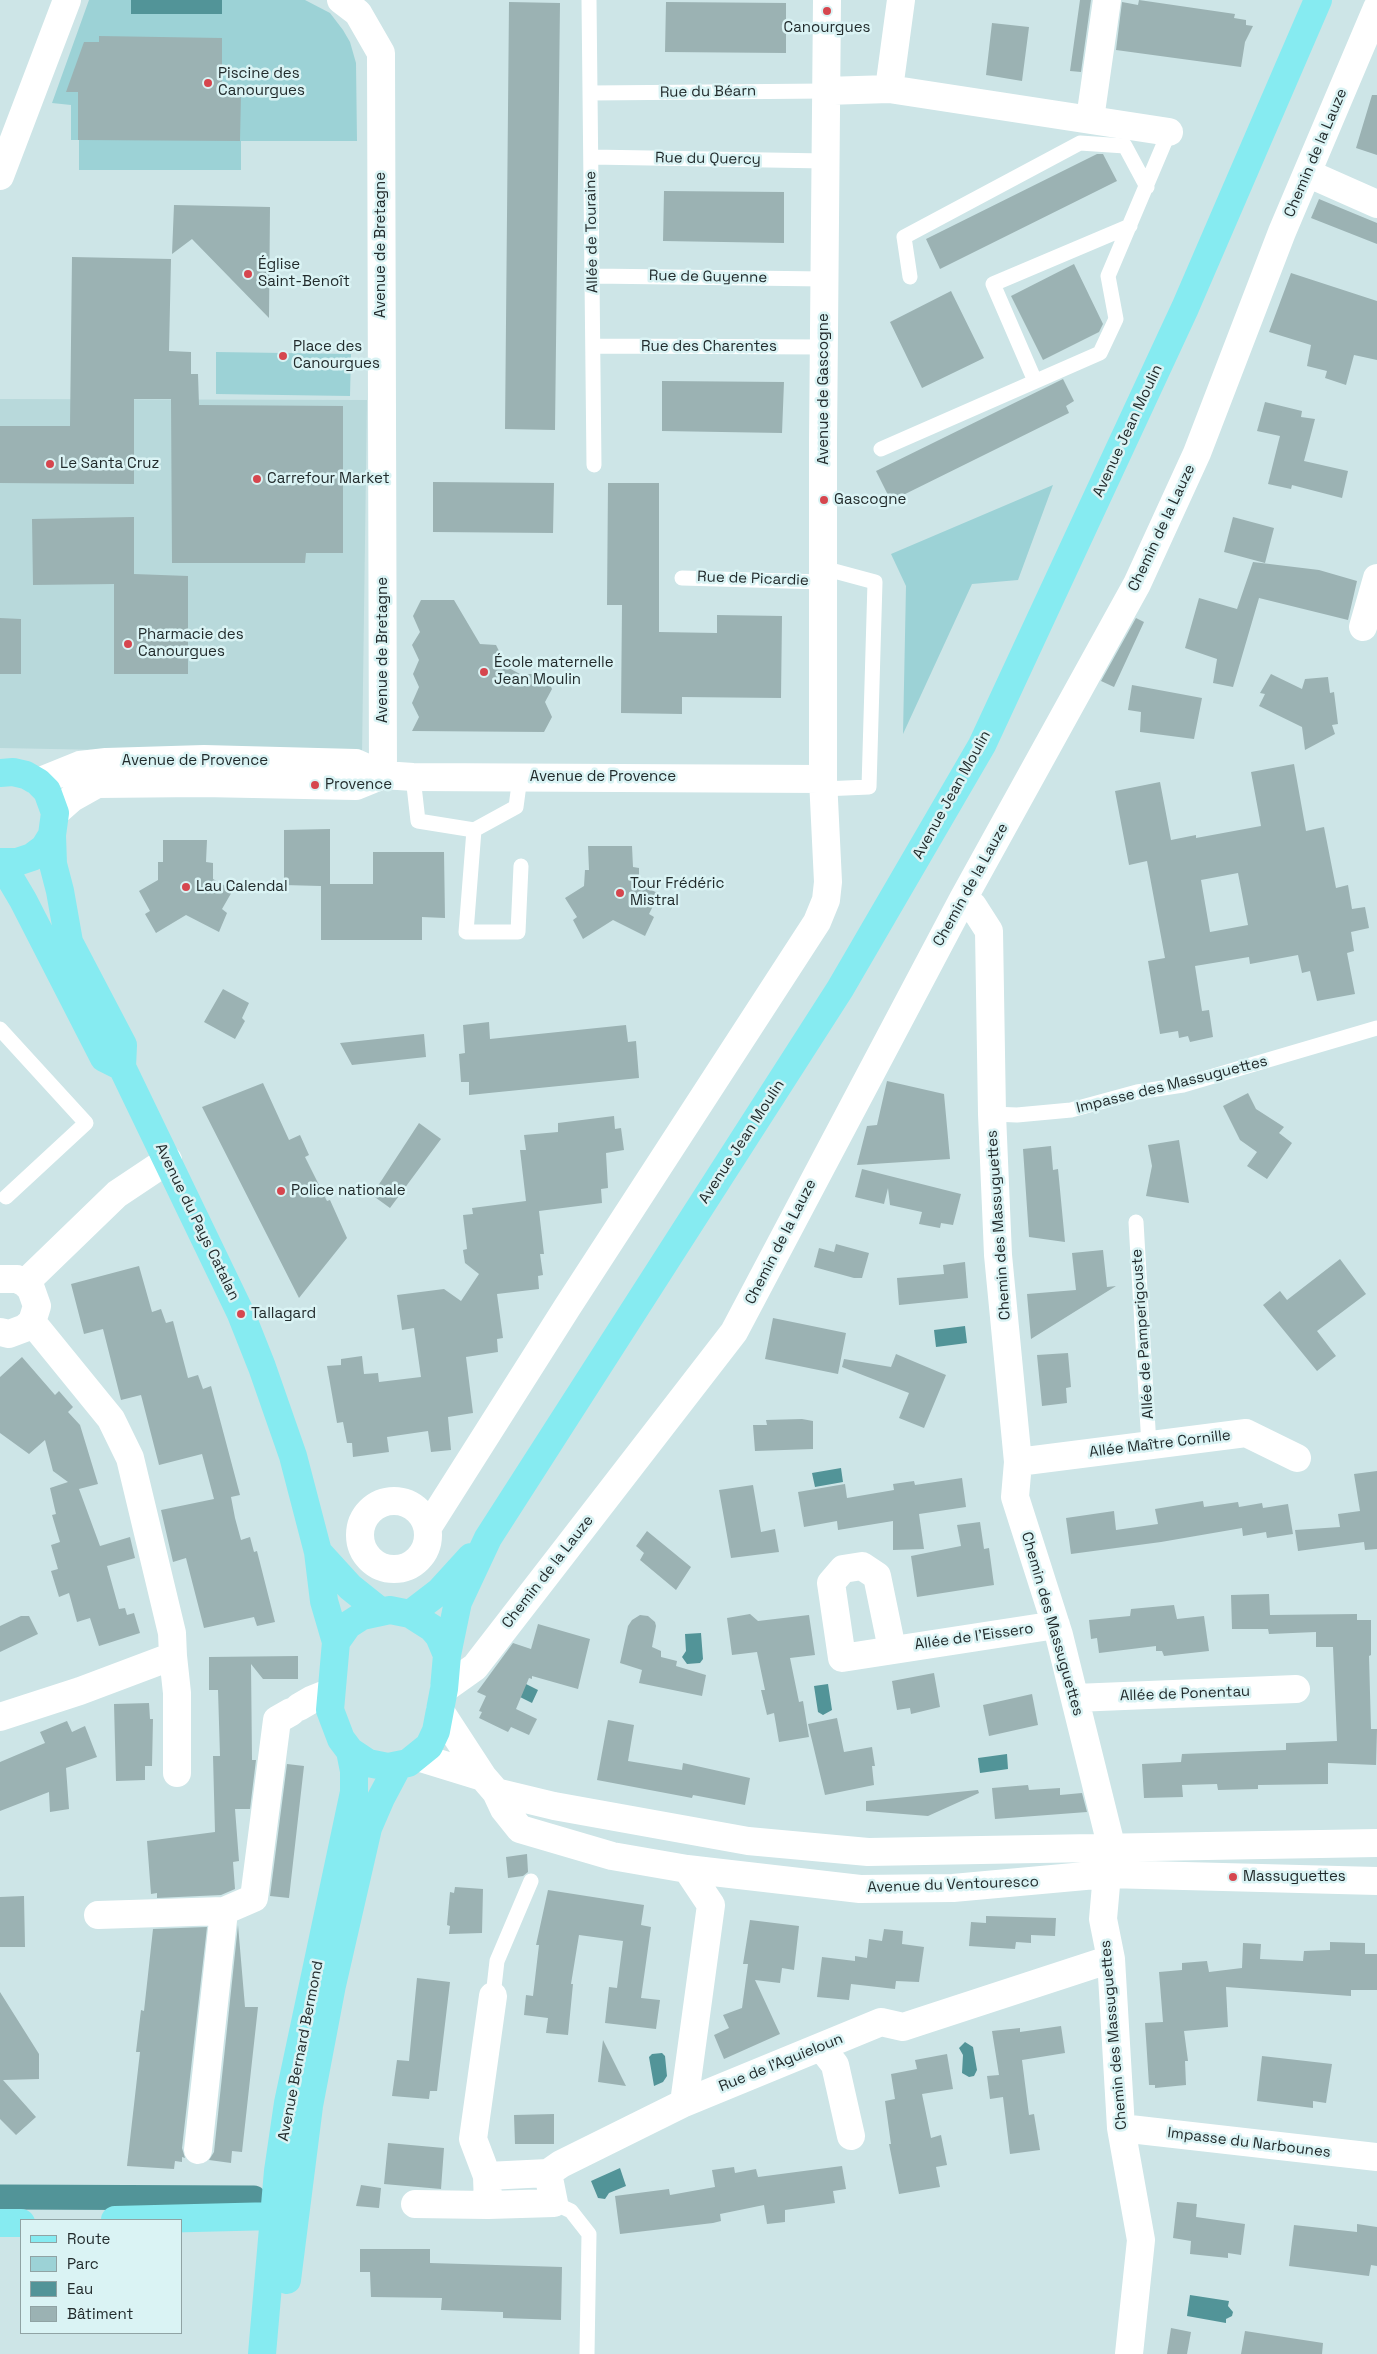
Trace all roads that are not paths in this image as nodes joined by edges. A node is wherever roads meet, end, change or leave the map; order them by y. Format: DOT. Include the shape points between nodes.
graph roads {
  1 [pos="67,0"];
  2 [pos="341,0"];
  3 [pos="589,0"];
  4 [pos="827,0"];
  5 [pos="901,0"];
  6 [pos="1108,0"];
  7 [pos="1318,0"];
  8 [pos="1377,8"];
  9 [pos="889,90"];
  10 [pos="826,91"];
  11 [pos="591,94"];
  12 [pos="1090,119"];
  13 [pos="1169,132"];
  14 [pos="591,157"];
  15 [pos="826,160"];
  16 [pos="1308,173"];
  17 [pos="0,176"];
  18 [pos="1147,187"];
  19 [pos="1377,204"];
  20 [pos="1130,226"];
  21 [pos="593,276"];
  22 [pos="910,277"];
  23 [pos="824,279"];
  24 [pos="593,346"];
  25 [pos="824,347"];
  26 [pos="1035,381"];
  27 [pos="881,449"];
  28 [pos="594,465"];
  29 [pos="823,575"];
  30 [pos="682,578"];
  31 [pos="1377,578"];
  32 [pos="1363,627"];
  33 [pos="0,773"];
  34 [pos="382,775"];
  35 [pos="413,777"];
  36 [pos="520,777"];
  37 [pos="38,782"];
  38 [pos="823,784"];
  39 [pos="53,824"];
  40 [pos="474,830"];
  41 [pos="1,862"];
  42 [pos="521,866"];
  43 [pos="963,898"];
  44 [pos="1377,1028"];
  45 [pos="0,1029"];
  46 [pos="122,1067"];
  47 [pos="992,1114"];
  48 [pos="168,1160"];
  49 [pos="6,1197"];
  50 [pos="1136,1222"];
  51 [pos="12,1281"];
  52 [pos="32,1322"];
  53 [pos="0,1332"];
  54 [pos="1149,1446"];
  55 [pos="1297,1458"];
  56 [pos="1018,1462"];
  57 [pos="428,1527"];
  58 [pos="488,1538"];
  59 [pos="318,1552"];
  60 [pos="380,1612"];
  61 [pos="410,1614"];
  62 [pos="1056,1625"];
  63 [pos="336,1642"];
  64 [pos="892,1649"];
  65 [pos="446,1655"];
  66 [pos="173,1656"];
  67 [pos="1296,1689"];
  68 [pos="331,1692"];
  69 [pos="1075,1698"];
  70 [pos="442,1700"];
  71 [pos="0,1717"];
  72 [pos="350,1751"];
  73 [pos="408,1761"];
  74 [pos="177,1773"];
  75 [pos="489,1784"];
  76 [pos="1377,1843"];
  77 [pos="1110,1861"];
  78 [pos="687,1869"];
  79 [pos="531,1880"];
  80 [pos="1377,1881"];
  81 [pos="224,1911"];
  82 [pos="98,1915"];
  83 [pos="1111,1959"];
  84 [pos="493,1996"];
  85 [pos="821,2047"];
  86 [pos="684,2104"];
  87 [pos="1121,2128"];
  88 [pos="851,2136"];
  89 [pos="198,2150"];
  90 [pos="1377,2157"];
  91 [pos="548,2173"];
  92 [pos="487,2176"];
  93 [pos="554,2203"];
  94 [pos="415,2204"];
  95 [pos="488,2205"];
  96 [pos="275,2216"];
  97 [pos="155,2219"];
  98 [pos="0,2223"];
  99 [pos="20,2223"];
  100 [pos="262,2354"];
  101 [pos="277,2354"];
  102 [pos="587,2354"];
  103 [pos="1129,2354"];
  1 -- 17 [label="street"];
  2 -- 34 [label="street, Avenue de Bretagne" via="358,13 381,53"];
  3 -- 11 [label="lane, Allée de Touraine"];
  4 -- 10 [label="street, Avenue de Gascogne"];
  5 -- 9 [label="street"];
  6 -- 12 [label="street"];
  7 -- 58 [label="main road, Avenue Jean Moulin" via="1181,316 982,746 840,989"];
  8 -- 16 [label="street, Chemin de la Lauze"];
  9 -- 10 [label="street"];
  9 -- 12 [label="street"];
  10 -- 11 [label="lane, Rue du Béarn"];
  10 -- 15 [label="street, Avenue de Gascogne"];
  11 -- 14 [label="lane, Allée de Touraine"];
  12 -- 13 [label="street"];
  13 -- 18 [label="lane"];
  14 -- 15 [label="lane, Rue du Quercy"];
  14 -- 21 [label="lane, Allée de Touraine"];
  15 -- 23 [label="street, Avenue de Gascogne"];
  16 -- 19 [label="street"];
  16 -- 43 [label="street, Chemin de la Lauze" via="1197,454 1138,584"];
  18 -- 20 [label="lane"];
  18 -- 22 [label="lane" via="1125,146 1080,143 904,237"];
  20 -- 26 [label="lane" via="1108,276 1116,319 1100,353"];
  20 -- 26 [label="lane" via="993,284"];
  21 -- 23 [label="lane, Rue de Guyenne"];
  21 -- 24 [label="lane, Allée de Touraine"];
  23 -- 25 [label="street, Avenue de Gascogne"];
  24 -- 25 [label="lane, Rue des Charentes"];
  24 -- 28 [label="lane, Allée de Touraine"];
  25 -- 29 [label="street, Avenue de Gascogne"];
  26 -- 27 [label="lane"];
  29 -- 30 [label="lane, Rue de Picardie"];
  29 -- 38 [label="street, Avenue de Gascogne"];
  29 -- 38 [label="lane, Rue de Picardie" via="875,582 869,787"];
  31 -- 32 [label="street"];
  33 -- 37 [label="main road" via="26,775"];
  34 -- 35 [label="street, Avenue de Provence"];
  34 -- 37 [label="street, Avenue de Provence" via="356,763 204,759 80,765"];
  34 -- 39 [label="street, Avenue de Provence" via="356,786 97,784 72,798"];
  35 -- 36 [label="street, Avenue de Provence"];
  35 -- 40 [label="lane" via="418,821"];
  36 -- 38 [label="street, Avenue de Provence"];
  36 -- 40 [label="lane" via="516,807"];
  37 -- 39 [label="main road" via="46,791"];
  38 -- 57 [label="street, Avenue de Gascogne" via="828,882 826,900 816,922"];
  39 -- 41 [label="main road" via="44,848 32,857 17,862"];
  39 -- 46 [label="main road, Avenue du Pays Catalan" via="53,864 69,942 123,1045"];
  40 -- 42 [label="lane" via="466,932 518,932"];
  41 -- 46 [label="main road" via="104,1058"];
  43 -- 47 [label="street, Chemin des Massuguettes" via="973,906 989,931"];
  43 -- 70 [label="street, Chemin de la Lauze" via="734,1332 475,1667"];
  44 -- 47 [label="lane, Impasse des Massuguettes" via="1183,1085 1137,1092 1071,1110"];
  45 -- 49 [label="lane" via="86,1123"];
  46 -- 48 [label="main road, Avenue du Pays Catalan"];
  47 -- 56 [label="street, Chemin des Massuguettes" via="998,1254"];
  48 -- 51 [label="street" via="117,1194"];
  48 -- 59 [label="main road, Avenue du Pays Catalan" via="241,1314 262,1367 293,1456"];
  50 -- 54 [label="lane, Allée de Pamperigouste"];
  51 -- 52 [label="street" via="35,1297 36,1314"];
  52 -- 53 [label="street" via="18,1332"];
  52 -- 66 [label="street" via="111,1418 130,1458 172,1633"];
  54 -- 55 [label="street, Allée Maître Cornille" via="1246,1434"];
  54 -- 56 [label="street, Allée Maître Cornille"];
  56 -- 62 [label="street, Chemin des Massuguettes" via="1015,1498"];
  58 -- 61 [label="main road, Avenue Jean Moulin" via="440,1591"];
  58 -- 65 [label="main road, Avenue Jean Moulin" via="458,1602"];
  59 -- 60 [label="main road, Avenue du Pays Catalan" via="350,1587"];
  59 -- 63 [label="main road, Avenue du Pays Catalan" via="324,1601"];
  60 -- 61 [label="main road" via="390,1610"];
  60 -- 63 [label="main road" via="362,1616 348,1625"];
  61 -- 65 [label="main road" via="432,1628 439,1636"];
  62 -- 64 [label="street, Allée de l'Eissero"];
  62 -- 69 [label="street, Chemin des Massuguettes"];
  63 -- 68 [label="main road"];
  65 -- 70 [label="main road"];
  66 -- 71 [label="street"];
  66 -- 74 [label="street" via="177,1693"];
  67 -- 69 [label="street, Allée de Ponentau"];
  68 -- 72 [label="main road" via="330,1710 341,1739"];
  68 -- 81 [label="street" via="277,1720 254,1898"];
  69 -- 77 [label="street, Chemin des Massuguettes"];
  70 -- 73 [label="main road" via="436,1731 429,1746"];
  70 -- 75 [label="street, Avenue du Ventouresco"];
  72 -- 73 [label="main road" via="377,1766"];
  72 -- 96 [label="main road, Avenue Bernard Bermond" via="354,1792 288,2103"];
  73 -- 75 [label="street, Avenue du Ventouresco"];
  73 -- 101 [label="main road, Avenue Bernard Bermond" via="381,1798 368,1828 332,1985 309,2106"];
  75 -- 77 [label="street, Avenue du Ventouresco" via="554,1806 748,1841 868,1852"];
  75 -- 78 [label="street, Avenue du Ventouresco" via="520,1829 612,1856"];
  76 -- 77 [label="street, Avenue du Ventouresco"];
  77 -- 78 [label="street, Avenue du Ventouresco" via="953,1888 860,1889"];
  77 -- 80 [label="street, Avenue du Ventouresco"];
  77 -- 83 [label="street, Chemin des Massuguettes" via="1103,1919"];
  78 -- 86 [label="street" via="710,1905"];
  79 -- 84 [label="lane" via="497,1960"];
  81 -- 82 [label="street"];
  81 -- 89 [label="street"];
  83 -- 85 [label="street, Rue de l'Aguieloun" via="903,2027 881,2022"];
  83 -- 87 [label="street, Chemin des Massuguettes"];
  84 -- 92 [label="street" via="473,2139"];
  85 -- 86 [label="street, Rue de l'Aguieloun"];
  85 -- 88 [label="street" via="835,2065"];
  86 -- 91 [label="street, Rue de l'Aguieloun"];
  87 -- 90 [label="street, Impasse du Narbounes"];
  87 -- 103 [label="street, Chemin des Massuguettes" via="1140,2240"];
  91 -- 92 [label="street"];
  91 -- 93 [label="street"];
  92 -- 95 [label="street"];
  93 -- 95 [label="street"];
  93 -- 102 [label="lane" via="571,2211 589,2234"];
  94 -- 95 [label="street"];
  96 -- 97 [label="main road"];
  96 -- 100 [label="main road, Avenue Bernard Bermond"];
  98 -- 99 [label="main road"];
}
